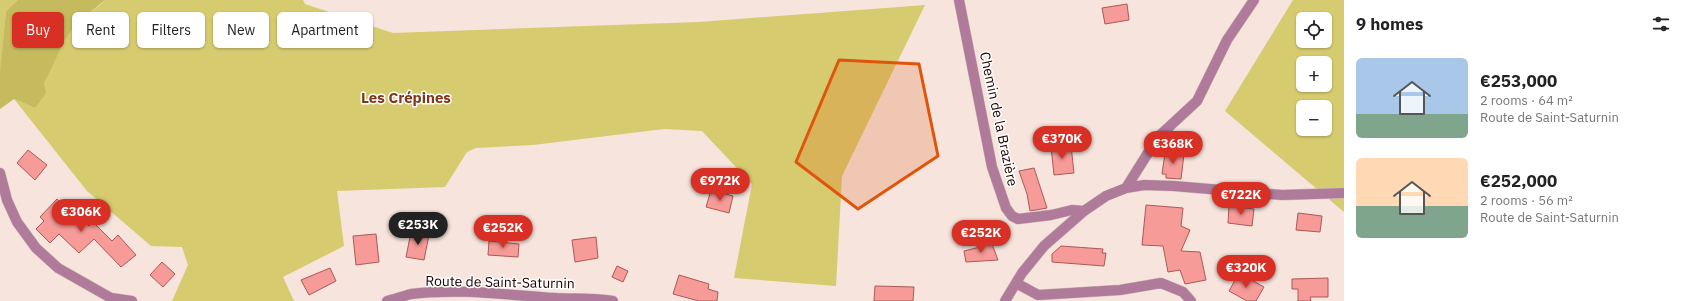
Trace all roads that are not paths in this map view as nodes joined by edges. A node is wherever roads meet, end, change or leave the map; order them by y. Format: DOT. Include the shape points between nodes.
graph roads {
  1 [pos="959,0"];
  2 [pos="1254,0"];
  3 [pos="0,173"];
  4 [pos="1126,188"];
  5 [pos="1344,193"];
  6 [pos="1084,211"];
  7 [pos="1016,283"];
  8 [pos="132,300"];
  9 [pos="387,301"];
  10 [pos="613,301"];
  11 [pos="1006,301"];
  12 [pos="1191,301"];
  1 -- 6 [label="street, Chemin de la Brazière" via="992,167 1006,208 1018,219 1072,210"];
  2 -- 4 [label="street" via="1227,40 1197,101 1158,137"];
  3 -- 8 [label="street" via="7,200 17,222 36,248 58,268 111,298"];
  4 -- 5 [label="street" via="1144,185 1174,186 1282,195"];
  4 -- 6 [label="street" via="1106,196"];
  6 -- 7 [label="street" via="1044,246"];
  7 -- 11 [label="street"];
  7 -- 12 [label="street" via="1038,295 1120,290 1161,283 1183,292"];
  9 -- 10 [label="street, Route de Saint-Saturnin" via="410,294 443,292 504,293"];
}
